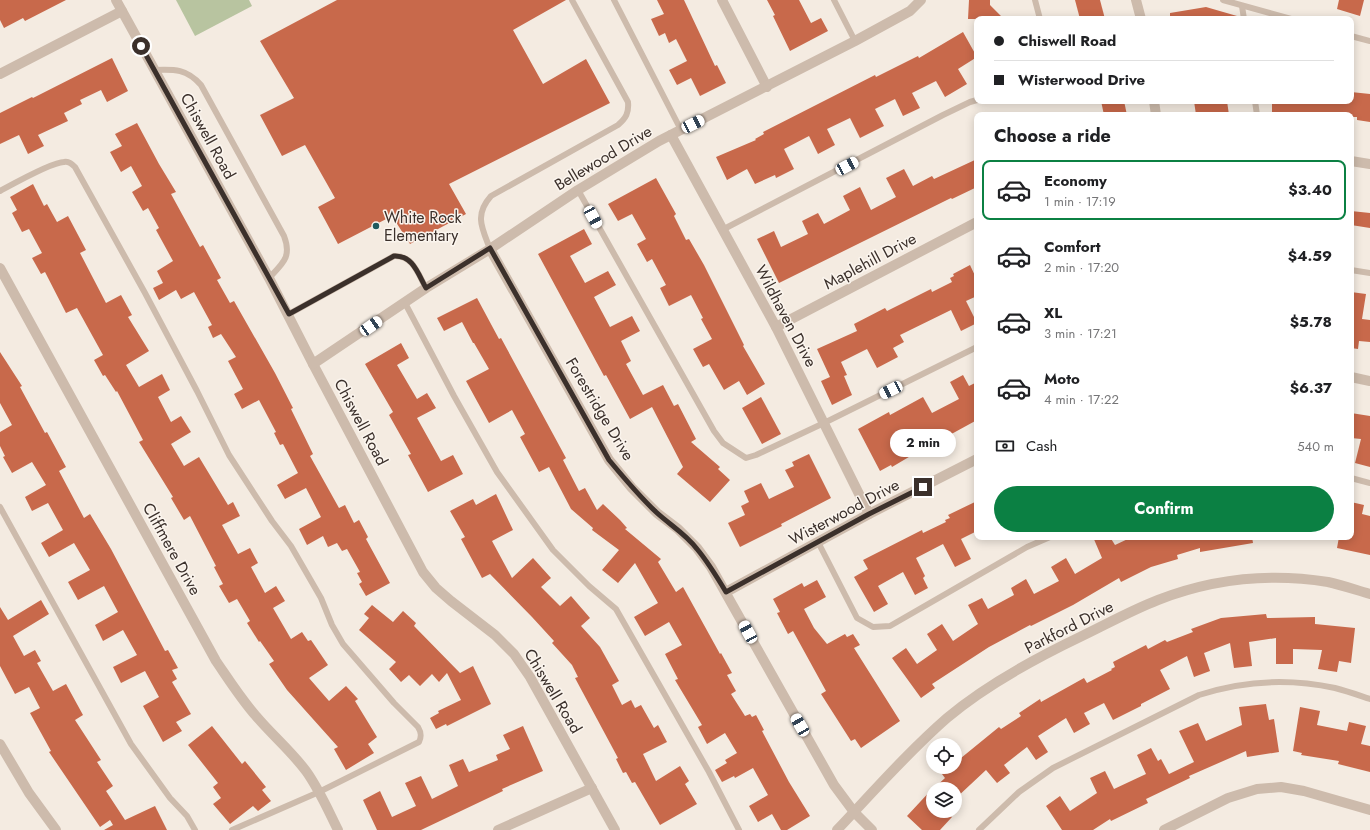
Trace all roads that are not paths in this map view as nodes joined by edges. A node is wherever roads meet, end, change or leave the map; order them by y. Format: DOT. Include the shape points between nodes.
graph roads {
  1 [pos="116,0"];
  2 [pos="572,0"];
  3 [pos="614,0"];
  4 [pos="722,0"];
  5 [pos="834,0"];
  6 [pos="920,0"];
  7 [pos="1035,0"];
  8 [pos="1136,0"];
  9 [pos="1223,0"];
  10 [pos="1242,6"];
  11 [pos="122,11"];
  12 [pos="1039,16"];
  13 [pos="1140,16"];
  14 [pos="1244,16"];
  15 [pos="1280,16"];
  16 [pos="1354,37"];
  17 [pos="855,41"];
  18 [pos="1370,41"];
  19 [pos="154,70"];
  20 [pos="0,74"];
  21 [pos="767,87"];
  22 [pos="974,101"];
  23 [pos="681,130"];
  24 [pos="671,135"];
  25 [pos="1354,161"];
  26 [pos="1370,164"];
  27 [pos="578,190"];
  28 [pos="0,191"];
  29 [pos="974,224"];
  30 [pos="722,230"];
  31 [pos="490,248"];
  32 [pos="0,268"];
  33 [pos="1354,270"];
  34 [pos="1370,273"];
  35 [pos="270,278"];
  36 [pos="426,288"];
  37 [pos="405,303"];
  38 [pos="289,314"];
  39 [pos="776,327"];
  40 [pos="974,348"];
  41 [pos="313,364"];
  42 [pos="1354,378"];
  43 [pos="1370,381"];
  44 [pos="824,423"];
  45 [pos="974,461"];
  46 [pos="1354,479"];
  47 [pos="1370,482"];
  48 [pos="0,507"];
  49 [pos="869,514"];
  50 [pos="1043,540"];
  51 [pos="818,542"];
  52 [pos="726,592"];
  53 [pos="1370,594"];
  54 [pos="1370,699"];
  55 [pos="0,744"];
  56 [pos="592,788"];
  57 [pos="319,792"];
  58 [pos="1370,810"];
  59 [pos="854,812"];
  60 [pos="56,830"];
  61 [pos="195,830"];
  62 [pos="232,830"];
  63 [pos="338,830"];
  64 [pos="498,830"];
  65 [pos="615,830"];
  66 [pos="738,830"];
  67 [pos="836,830"];
  68 [pos="872,830"];
  69 [pos="978,830"];
  70 [pos="1164,830"];
  1 -- 11 [label="street, Chiswell Road"];
  2 -- 31 [label="lane" via="628,102 629,109 626,118 618,126 491,196 484,203 480,223"];
  3 -- 23 [label="lane"];
  4 -- 21 [label="street"];
  5 -- 17 [label="lane"];
  6 -- 17 [label="street, Bellewood Drive" via="910,11"];
  7 -- 12 [label="lane"];
  8 -- 13 [label="street"];
  9 -- 10 [label="lane"];
  10 -- 14 [label="lane"];
  10 -- 15 [label="lane"];
  11 -- 19 [label="street, Chiswell Road"];
  11 -- 20 [label="street"];
  16 -- 18 [label="lane"];
  17 -- 21 [label="street, Bellewood Drive"];
  19 -- 35 [label="street, Chiswell Road"];
  19 -- 35 [label="lane" via="174,69 186,73 201,85 284,236 288,254"];
  21 -- 23 [label="street, Bellewood Drive"];
  22 -- 30 [label="lane"];
  23 -- 24 [label="street, Bellewood Drive"];
  24 -- 27 [label="street, Bellewood Drive"];
  24 -- 30 [label="street, Wildhaven Drive"];
  25 -- 26 [label="street"];
  27 -- 31 [label="street, Bellewood Drive"];
  27 -- 44 [label="lane" via="723,443 746,458"];
  28 -- 57 [label="lane" via="51,165 64,162 71,163 75,168 145,293 229,455 291,546 321,598 342,644 418,726 421,737 419,742"];
  29 -- 39 [label="street, Maplehill Drive"];
  30 -- 39 [label="street, Wildhaven Drive"];
  31 -- 36 [label="street, Bellewood Drive"];
  31 -- 52 [label="street, Forestridge Drive" via="609,460 632,488 697,548"];
  32 -- 57 [label="street, Cliffmere Drive" via="216,661 236,691 306,771"];
  33 -- 34 [label="lane"];
  35 -- 38 [label="street, Chiswell Road"];
  36 -- 37 [label="street, Bellewood Drive"];
  36 -- 38 [label="lane" via="408,258 394,256"];
  37 -- 41 [label="street, Bellewood Drive"];
  37 -- 66 [label="lane" via="497,472 553,550 616,609 709,772"];
  38 -- 41 [label="street, Chiswell Road"];
  39 -- 44 [label="street, Wildhaven Drive"];
  40 -- 44 [label="lane"];
  41 -- 56 [label="street, Chiswell Road" via="423,572 436,588 495,635 514,654 530,677"];
  42 -- 43 [label="street"];
  44 -- 49 [label="street, Wildhaven Drive"];
  45 -- 49 [label="street, Wisterwood Drive"];
  46 -- 47 [label="lane"];
  48 -- 61 [label="lane" via="131,744"];
  49 -- 51 [label="street, Wisterwood Drive"];
  50 -- 51 [label="lane" via="890,626 874,627 857,618"];
  51 -- 52 [label="street, Wisterwood Drive"];
  52 -- 59 [label="street, Forestridge Drive" via="834,785"];
  53 -- 59 [label="street, Parkford Drive" via="1329,582 1259,578 1194,587 1156,600 1057,648 977,694 924,738"];
  54 -- 69 [label="lane" via="1335,688 1270,681 1224,687 1199,695 1053,768 1019,792"];
  55 -- 60 [label="street"];
  56 -- 64 [label="street"];
  56 -- 65 [label="street, Chiswell Road"];
  57 -- 62 [label="lane"];
  57 -- 63 [label="street, Cliffmere Drive"];
  58 -- 70 [label="street" via="1281,787 1228,798"];
  59 -- 67 [label="street, Parkford Drive"];
  59 -- 68 [label="street, Forestridge Drive"];
}
